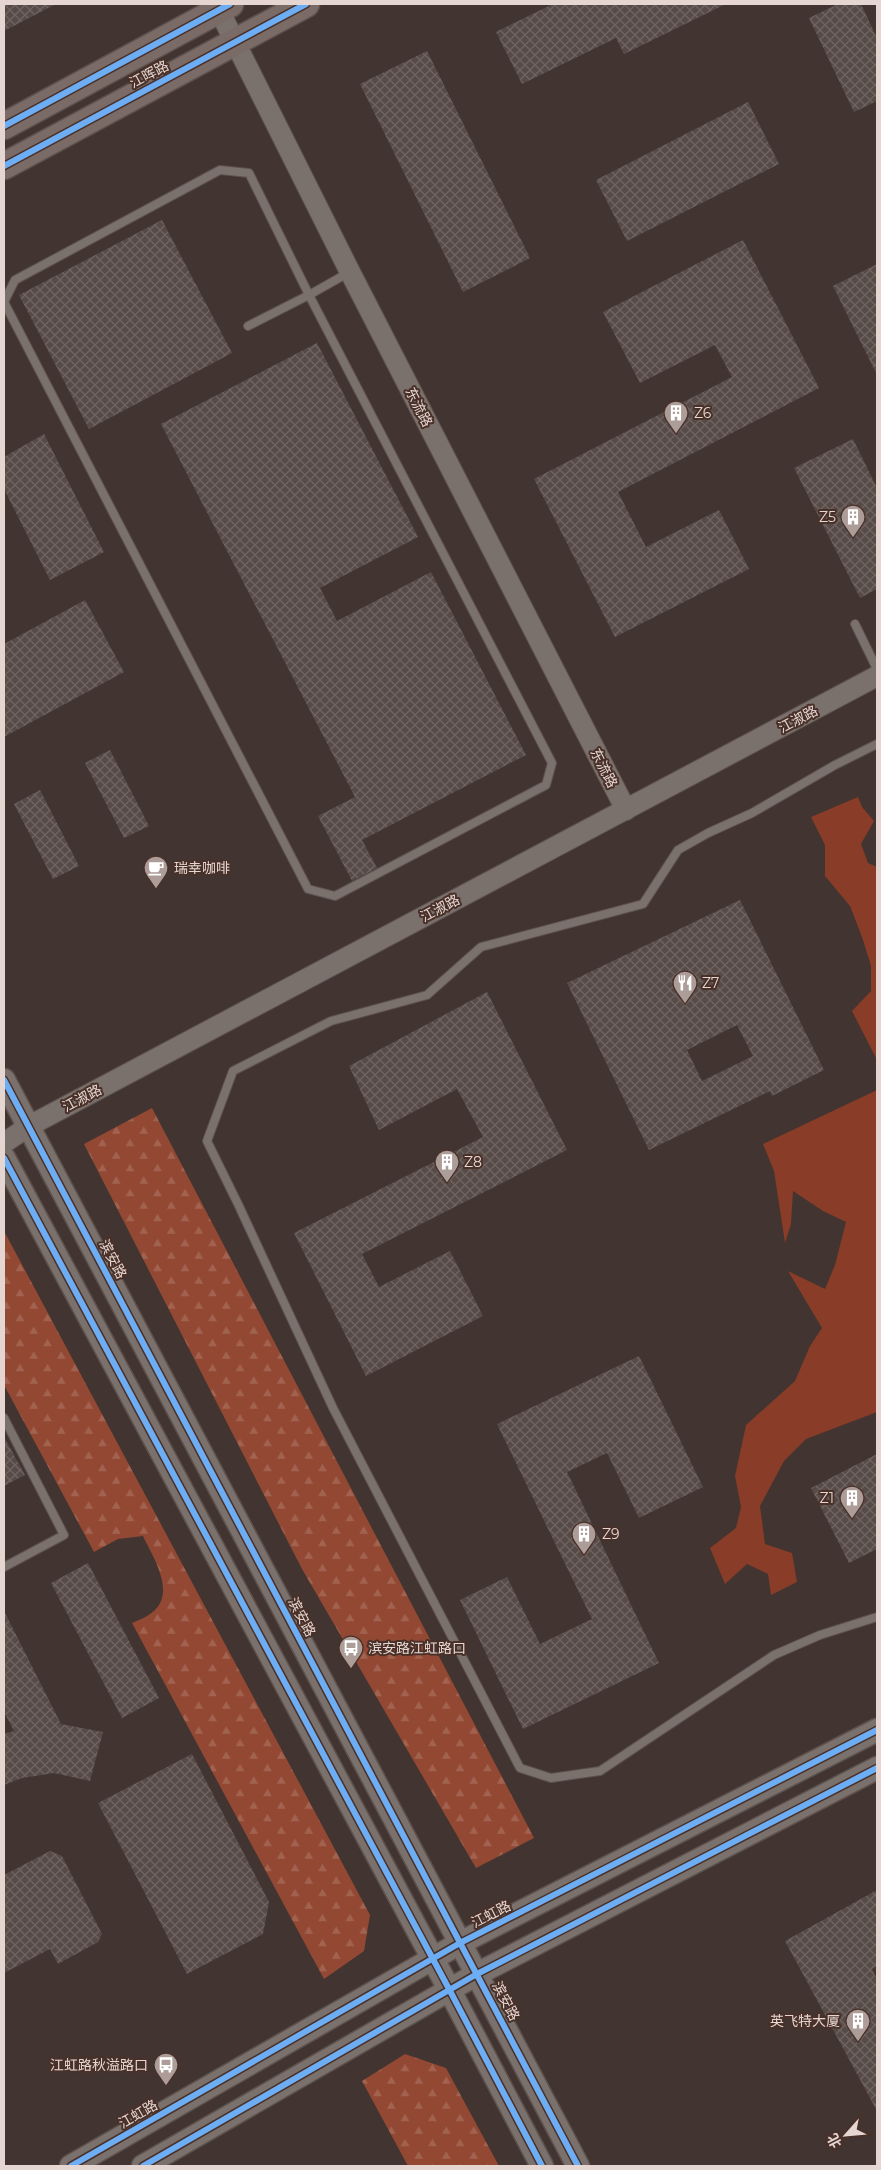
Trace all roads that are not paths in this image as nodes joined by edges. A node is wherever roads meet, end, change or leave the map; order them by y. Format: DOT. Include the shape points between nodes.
graph roads {
  1 [pos="306,4"];
  2 [pos="221,6"];
  3 [pos="234,42"];
  4 [pos="4,126"];
  5 [pos="4,166"];
  6 [pos="350,272"];
  7 [pos="309,296"];
  8 [pos="248,326"];
  9 [pos="855,624"];
  10 [pos="877,669"];
  11 [pos="877,676"];
  12 [pos="877,744"];
  13 [pos="626,810"];
  14 [pos="4,1080"];
  15 [pos="29,1126"];
  16 [pos="4,1143"];
  17 [pos="4,1158"];
  18 [pos="4,1418"];
  19 [pos="4,1567"];
  20 [pos="877,1617"];
  21 [pos="877,1730"];
  22 [pos="877,1768"];
  23 [pos="460,1944"];
  24 [pos="432,1961"];
  25 [pos="477,1974"];
  26 [pos="449,1989"];
  27 [pos="71,2166"];
  28 [pos="143,2166"];
  29 [pos="542,2166"];
  30 [pos="578,2166"];
  1 -- 3 [label="main road, 江晖路"];
  2 -- 3 [label="street, 东流路"];
  2 -- 4 [label="main road, 江晖路"];
  3 -- 5 [label="main road, 江晖路"];
  3 -- 6 [label="street, 东流路"];
  6 -- 7 [label="lane"];
  6 -- 13 [label="street, 东流路"];
  7 -- 7 [label="lane" via="248,172 220,170 15,280 4,302 308,889 335,896 546,785 552,763"];
  7 -- 8 [label="lane"];
  9 -- 10 [label="lane"];
  11 -- 13 [label="street, 江淑路"];
  12 -- 20 [label="lane" via="678,850 643,904 480,947 427,995 331,1021 233,1071 207,1141 333,1408 520,1768 551,1778 600,1771 774,1655 820,1635"];
  13 -- 15 [label="street, 江淑路"];
  14 -- 15 [label="main road, 滨安路"];
  15 -- 16 [label="street, 江淑路"];
  15 -- 23 [label="main road, 滨安路"];
  17 -- 24 [label="main road"];
  18 -- 19 [label="lane" via="64,1535"];
  21 -- 23 [label="main road, 江虹路"];
  22 -- 25 [label="main road"];
  23 -- 24 [label="main road, 江虹路"];
  23 -- 25 [label="main road, 滨安路"];
  24 -- 26 [label="main road"];
  24 -- 27 [label="main road, 江虹路"];
  25 -- 26 [label="main road"];
  25 -- 30 [label="main road, 滨安路"];
  26 -- 28 [label="main road"];
  26 -- 29 [label="main road"];
}
